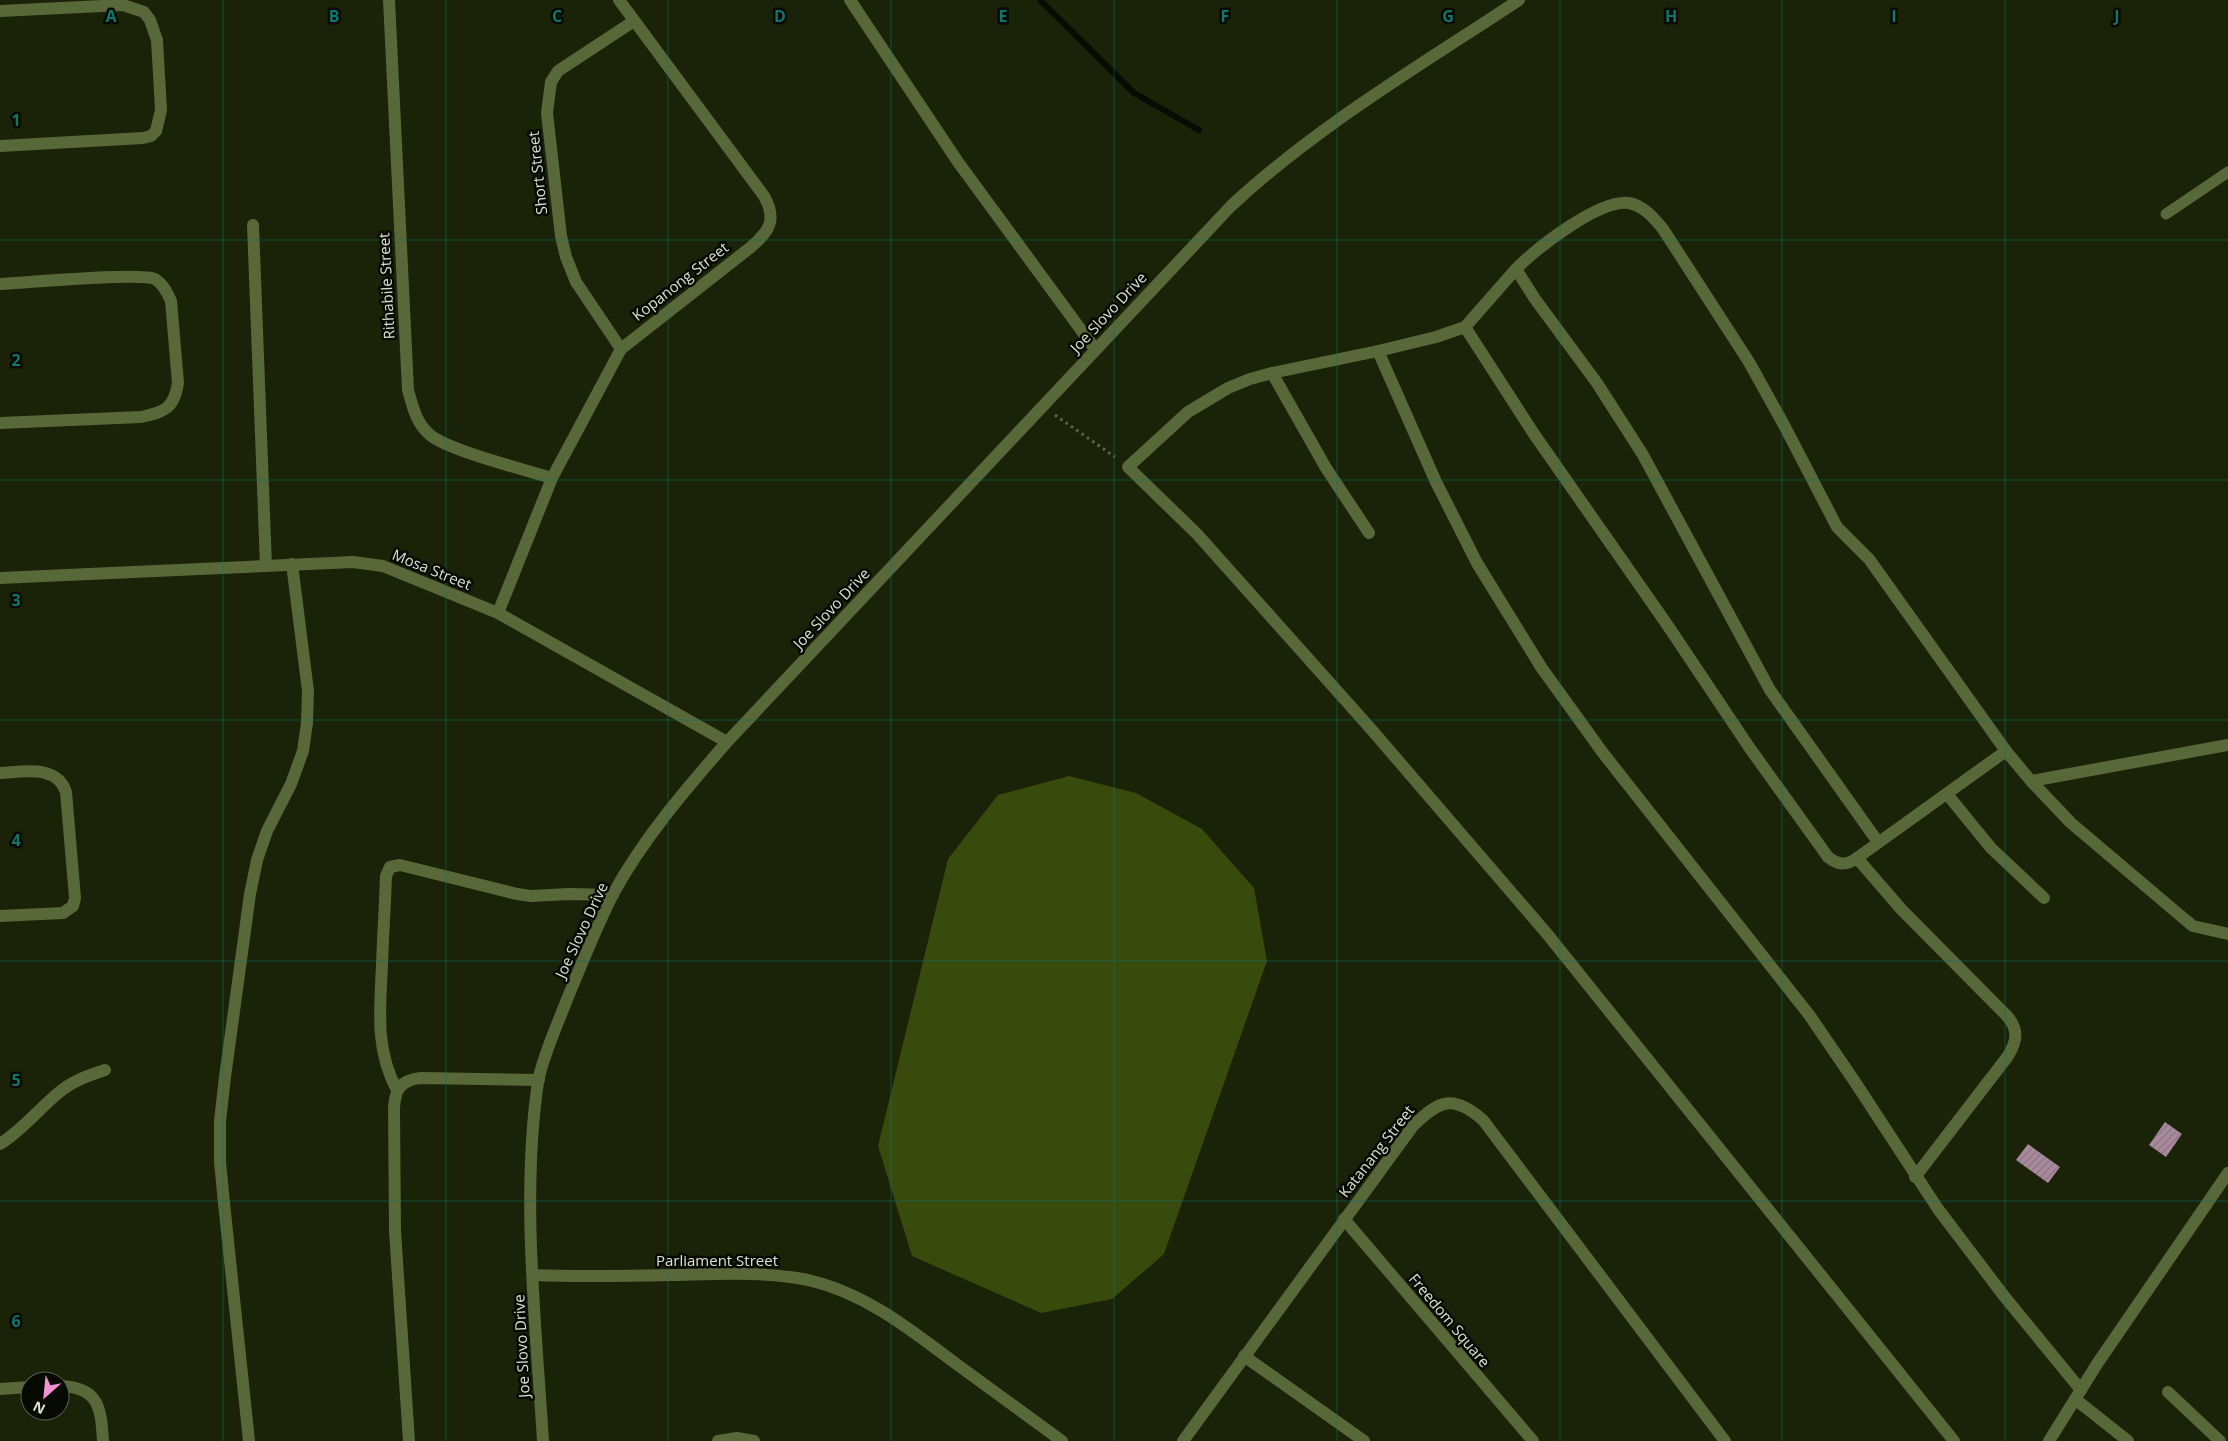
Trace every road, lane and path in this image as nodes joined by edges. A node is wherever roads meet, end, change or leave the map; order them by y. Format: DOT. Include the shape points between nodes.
graph roads {
  1 [pos="388,0"];
  2 [pos="619,0"];
  3 [pos="850,0"];
  4 [pos="1519,0"];
  5 [pos="0,11"];
  6 [pos="634,21"];
  7 [pos="0,146"];
  8 [pos="2228,172"];
  9 [pos="2166,214"];
  10 [pos="253,224"];
  11 [pos="1516,268"];
  12 [pos="0,284"];
  13 [pos="1465,327"];
  14 [pos="621,348"];
  15 [pos="1095,349"];
  16 [pos="1378,351"];
  17 [pos="1272,373"];
  18 [pos="1043,405"];
  19 [pos="0,423"];
  20 [pos="1128,467"];
  21 [pos="552,478"];
  22 [pos="1369,533"];
  23 [pos="292,564"];
  24 [pos="266,566"];
  25 [pos="0,578"];
  26 [pos="498,614"];
  27 [pos="727,742"];
  28 [pos="2228,745"];
  29 [pos="2006,751"];
  30 [pos="0,773"];
  31 [pos="2030,781"];
  32 [pos="1946,794"];
  33 [pos="1878,842"];
  34 [pos="1857,858"];
  35 [pos="613,895"];
  36 [pos="2044,898"];
  37 [pos="0,916"];
  38 [pos="2228,934"];
  39 [pos="105,1070"];
  40 [pos="539,1080"];
  41 [pos="397,1090"];
  42 [pos="0,1144"];
  43 [pos="2228,1173"];
  44 [pos="1915,1177"];
  45 [pos="1344,1218"];
  46 [pos="533,1275"];
  47 [pos="1244,1356"];
  48 [pos="70,1387"];
  49 [pos="20,1388"];
  50 [pos="0,1389"];
  51 [pos="2168,1392"];
  52 [pos="2078,1395"];
  53 [pos="103,1441"];
  54 [pos="249,1441"];
  55 [pos="408,1441"];
  56 [pos="543,1441"];
  57 [pos="718,1441"];
  58 [pos="754,1441"];
  59 [pos="1062,1441"];
  60 [pos="1183,1441"];
  61 [pos="1364,1441"];
  62 [pos="1532,1441"];
  63 [pos="1726,1441"];
  64 [pos="1954,1441"];
  65 [pos="2049,1441"];
  66 [pos="2128,1441"];
  67 [pos="2220,1441"];
  1 -- 21 [label="street, Rithabile Street" via="408,390 415,418 430,436 451,446"];
  2 -- 6 [label="street, Kopanong Street"];
  3 -- 15 [label="street" via="958,162"];
  4 -- 15 [label="street, Joe Slovo Drive" via="1312,139 1265,175 1218,219"];
  5 -- 7 [label="street" via="122,5 144,12 157,40 162,110 156,131 143,138"];
  6 -- 14 [label="street, Short Street" via="558,71 550,82 547,114 566,257 576,282"];
  6 -- 14 [label="street, Kopanong Street" via="764,196 771,215 770,225 759,240"];
  8 -- 9 [label="lane"];
  10 -- 24 [label="street"];
  11 -- 13 [label="street"];
  11 -- 29 [label="street" via="1550,239 1606,207 1628,203 1655,219 1748,362 1837,527 1869,559"];
  11 -- 33 [label="street" via="1643,454 1770,690"];
  12 -- 19 [label="street" via="129,277 154,279 167,291 171,300 178,383 176,396 169,406 141,417"];
  13 -- 16 [label="street"];
  13 -- 34 [label="street" via="1545,450 1828,857 1843,864"];
  14 -- 21 [label="street, Kopanong Street"];
  15 -- 18 [label="street, Joe Slovo Drive"];
  16 -- 17 [label="street"];
  16 -- 44 [label="street" via="1436,482 1477,563 1540,667 1603,753 1810,1016"];
  17 -- 20 [label="street" via="1228,388 1188,412"];
  17 -- 22 [label="street" via="1326,468"];
  18 -- 20 [label="path"];
  18 -- 27 [label="street, Joe Slovo Drive"];
  20 -- 64 [label="street" via="1197,534 1548,935"];
  21 -- 26 [label="street, Kopanong Street"];
  23 -- 24 [label="street, Mosa Street"];
  23 -- 26 [label="street, Mosa Street" via="353,562 383,566"];
  23 -- 54 [label="street" via="308,691 307,723 303,751 291,784 257,860 220,1121 220,1162"];
  24 -- 25 [label="street, Mosa Street"];
  26 -- 27 [label="street, Mosa Street"];
  27 -- 35 [label="street, Joe Slovo Drive" via="691,782"];
  28 -- 31 [label="street"];
  29 -- 31 [label="street"];
  29 -- 32 [label="street"];
  30 -- 37 [label="street" via="49,773 63,784 75,898 73,906 63,913"];
  31 -- 38 [label="street" via="2071,822 2193,926"];
  32 -- 33 [label="street"];
  32 -- 36 [label="street" via="1991,848"];
  33 -- 34 [label="street"];
  34 -- 44 [label="street" via="1901,909 2007,1016 2016,1031 2008,1056"];
  35 -- 40 [label="street, Joe Slovo Drive" via="583,958"];
  35 -- 41 [label="street" via="531,896 400,864 390,867 386,876 379,1020 383,1059"];
  39 -- 42 [label="street" via="83,1077 63,1089 13,1136"];
  40 -- 41 [label="street" via="421,1078 410,1079"];
  40 -- 46 [label="street, Joe Slovo Drive" via="533,1131"];
  41 -- 55 [label="street" via="394,1108 395,1232"];
  43 -- 52 [label="street"];
  44 -- 52 [label="street"];
  45 -- 47 [label="street, Katanang Street"];
  45 -- 62 [label="street, Freedom Square"];
  45 -- 63 [label="street, Katanang Street" via="1424,1115 1444,1102 1471,1110 1483,1120"];
  46 -- 56 [label="street, Joe Slovo Drive"];
  46 -- 59 [label="street, Parliament Street" via="742,1273 808,1280 834,1288 867,1302 900,1322"];
  47 -- 60 [label="street, Katanang Street"];
  47 -- 61 [label="street"];
  48 -- 53 [label="street" via="81,1389 94,1398 100,1408"];
  49 -- 50 [label="street"];
  51 -- 67 [label="street"];
  52 -- 65 [label="street"];
  52 -- 66 [label="street"];
  57 -- 58 [label="street" via="737,1438"];
}
